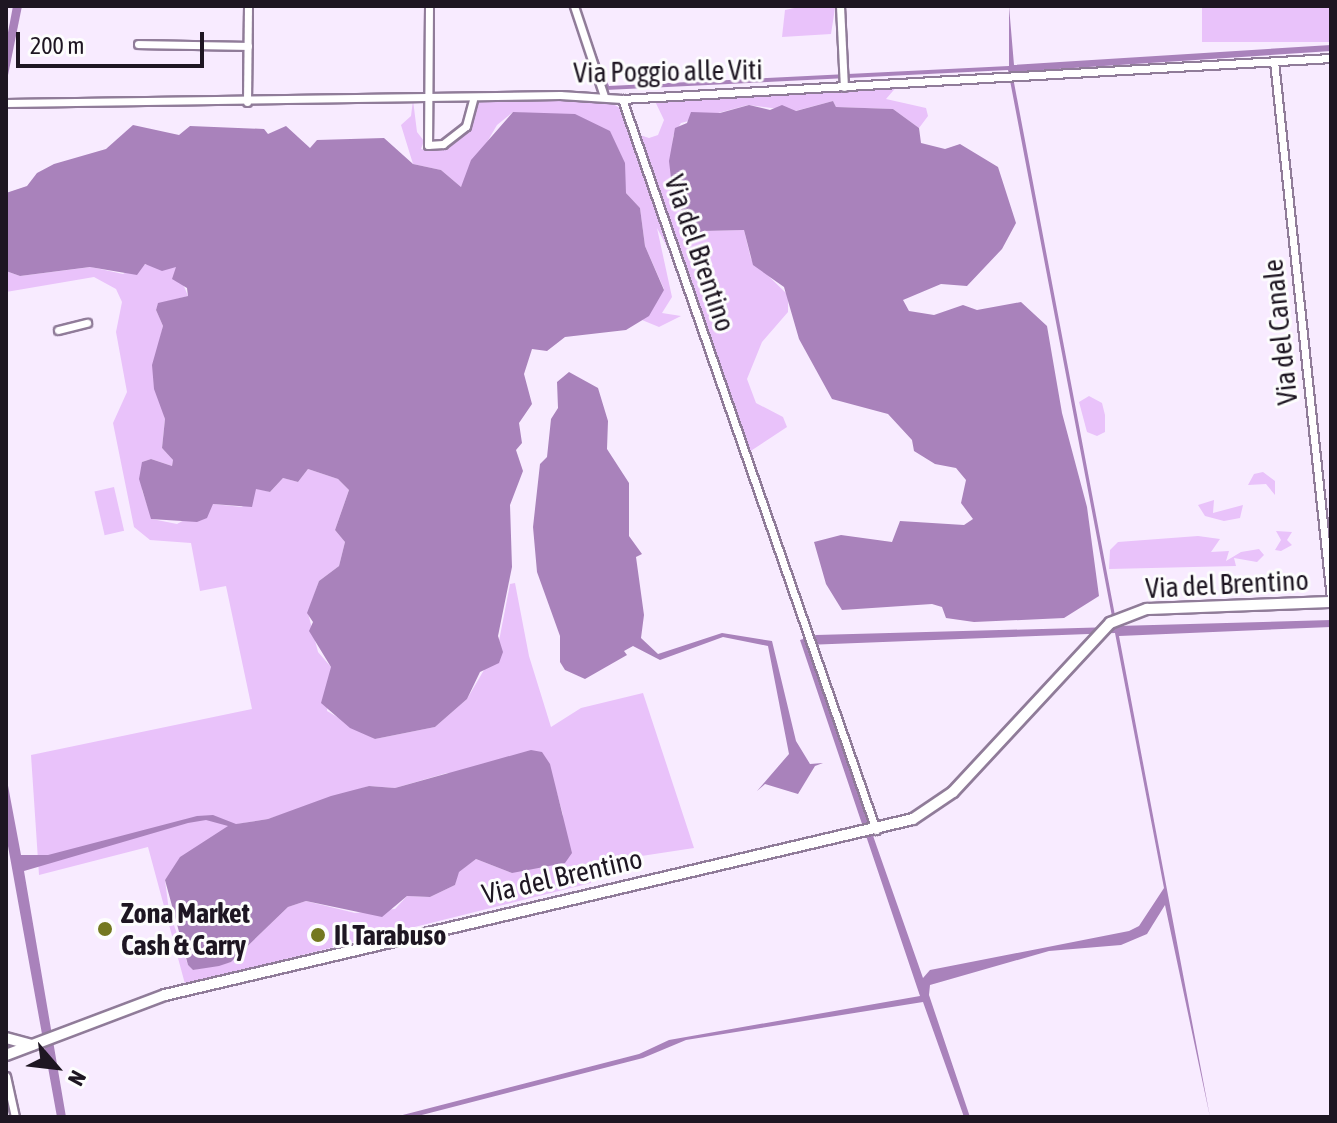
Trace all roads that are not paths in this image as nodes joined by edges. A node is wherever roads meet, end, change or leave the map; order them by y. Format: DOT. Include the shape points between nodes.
graph roads {
  1 [pos="248,6"];
  2 [pos="429,6"];
  3 [pos="574,6"];
  4 [pos="840,6"];
  5 [pos="138,44"];
  6 [pos="248,46"];
  7 [pos="1331,58"];
  8 [pos="1274,61"];
  9 [pos="844,81"];
  10 [pos="604,96"];
  11 [pos="622,99"];
  12 [pos="425,100"];
  13 [pos="473,100"];
  14 [pos="247,102"];
  15 [pos="6,103"];
  16 [pos="87,323"];
  17 [pos="58,330"];
  18 [pos="1331,600"];
  19 [pos="871,832"];
  20 [pos="6,1038"];
  21 [pos="35,1044"];
  22 [pos="6,1055"];
  23 [pos="6,1076"];
  24 [pos="15,1117"];
  1 -- 6 [label="street"];
  2 -- 12 [label="street"];
  3 -- 10 [label="street"];
  4 -- 9 [label="street"];
  5 -- 6 [label="street"];
  6 -- 14 [label="street"];
  7 -- 8 [label="street, Via Poggio alle Viti"];
  8 -- 9 [label="street, Via Poggio alle Viti"];
  8 -- 18 [label="street, Via del Canale"];
  9 -- 11 [label="street, Via Poggio alle Viti"];
  10 -- 11 [label="street, Via Poggio alle Viti"];
  10 -- 13 [label="street, Via Poggio alle Viti"];
  11 -- 19 [label="street, Via del Brentino"];
  12 -- 13 [label="street, Via Poggio alle Viti"];
  12 -- 13 [label="street" via="428,145 443,144 466,126"];
  12 -- 14 [label="street, Via Poggio alle Viti"];
  14 -- 15 [label="street, Via Poggio alle Viti"];
  16 -- 17 [label="street"];
  18 -- 19 [label="street, Via del Brentino" via="1147,609 1118,619 1091,638 938,805"];
  19 -- 21 [label="street, Via del Brentino" via="247,974 128,1005 61,1038"];
  20 -- 21 [label="street, Via del Brentino"];
  21 -- 22 [label="street, Via del Brentino"];
  23 -- 24 [label="street"];
}
